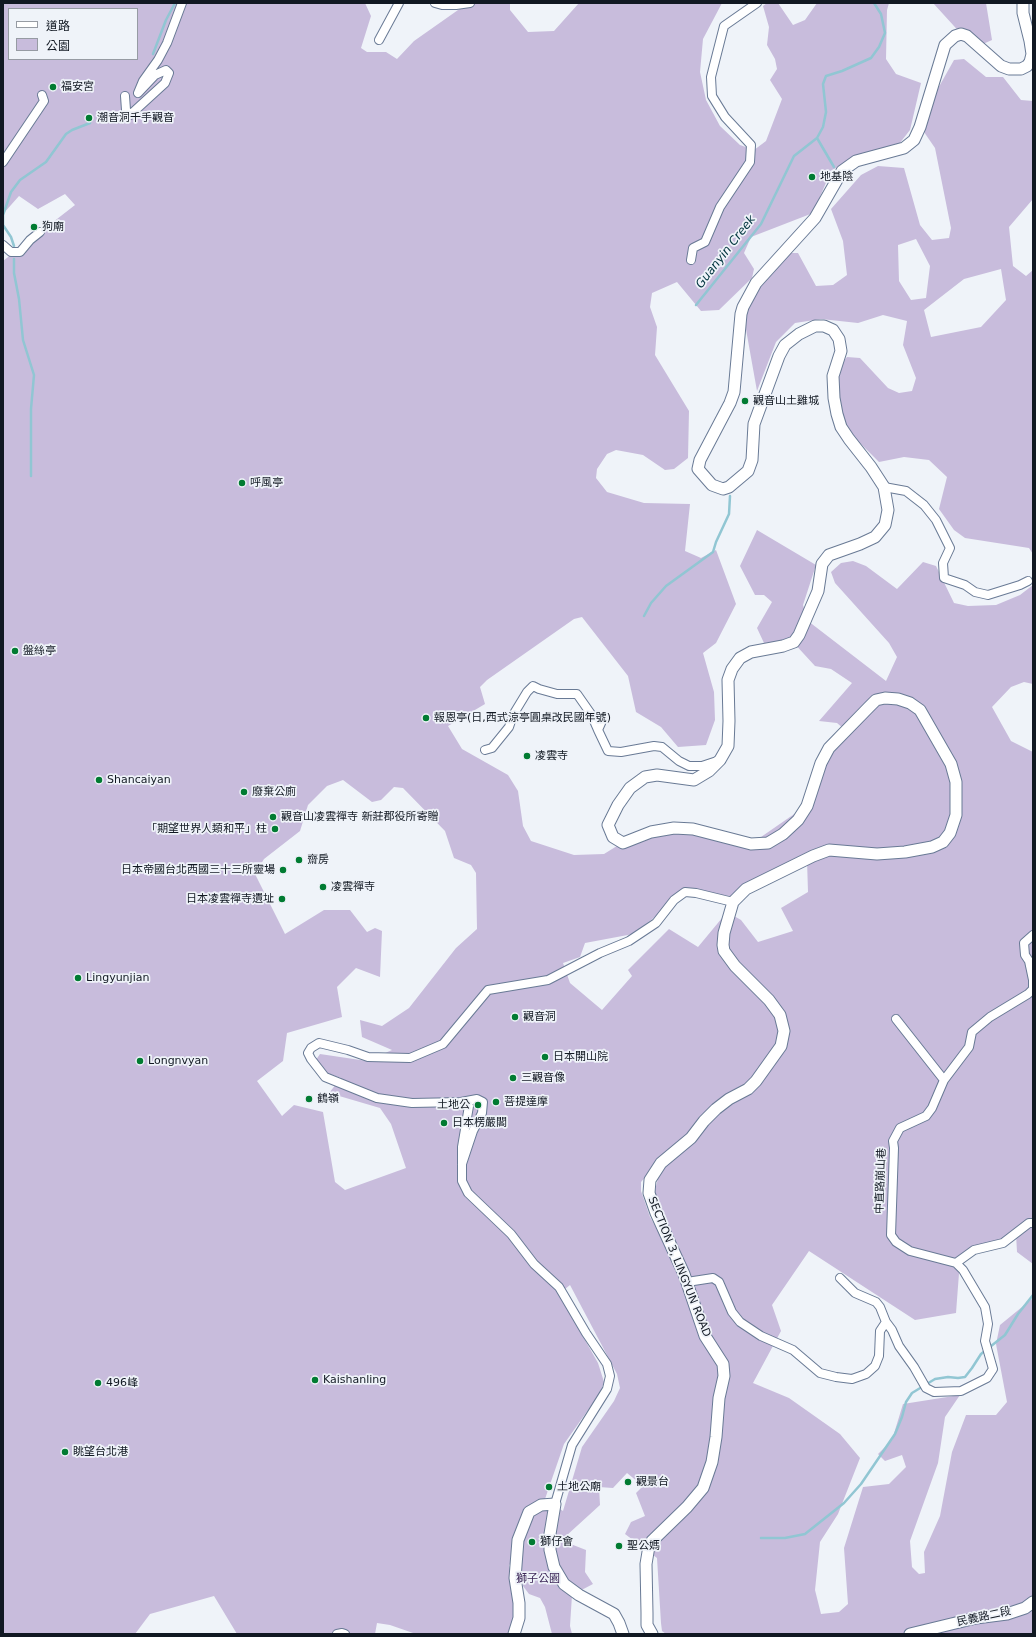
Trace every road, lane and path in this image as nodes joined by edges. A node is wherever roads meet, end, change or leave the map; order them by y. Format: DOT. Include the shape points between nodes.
graph roads {
  1 [pos="182,3"];
  2 [pos="399,3"];
  3 [pos="435,3"];
  4 [pos="470,3"];
  5 [pos="757,3"];
  6 [pos="1023,3"];
  7 [pos="379,40"];
  8 [pos="42,95"];
  9 [pos="125,96"];
  10 [pos="3,162"];
  11 [pos="40,232"];
  12 [pos="3,245"];
  13 [pos="691,260"];
  14 [pos="884,487"];
  15 [pos="1028,581"];
  16 [pos="602,721"];
  17 [pos="598,730"];
  18 [pos="485,750"];
  19 [pos="720,760"];
  20 [pos="733,902"];
  21 [pos="1033,935"];
  22 [pos="1033,981"];
  23 [pos="896,1019"];
  24 [pos="944,1080"];
  25 [pos="461,1102"];
  26 [pos="462,1164"];
  27 [pos="1033,1223"];
  28 [pos="956,1262"];
  29 [pos="840,1278"];
  30 [pos="687,1282"];
  31 [pos="886,1322"];
  32 [pos="555,1504"];
  33 [pos="1033,1602"];
  34 [pos="337,1634"];
  35 [pos="345,1634"];
  36 [pos="514,1634"];
  37 [pos="623,1634"];
  38 [pos="652,1634"];
  39 [pos="910,1634"];
  1 -- 9 [label="street" via="167,43 143,81 138,94 155,75 166,70 169,73 165,83 130,115 126,110"];
  2 -- 7 [label="street"];
  3 -- 4 [label="street"];
  5 -- 13 [label="street" via="724,26 711,77 712,96 734,128 750,145 750,162 720,207 705,242 693,248"];
  6 -- 14 [label="street" via="1032,54 1027,66 1021,69 1001,66 967,36 954,36 945,45 914,140 904,148 856,161 842,170 815,218 756,283 741,314 734,392 698,469 712,485 722,489 729,487 748,471 752,460 754,424 779,356 785,345 799,334 815,326 824,326 833,330 839,339 841,351 832,386 841,427"];
  8 -- 10 [label="street" via="44,101"];
  11 -- 12 [label="street" via="20,252 11,252"];
  14 -- 15 [label="street" via="906,492 924,506 936,520 950,548 943,563 944,578 988,595"];
  14 -- 19 [label="street" via="888,510 884,525 875,537 828,555 822,564 818,591 794,642 751,652 740,658 732,669 728,680 728,746"];
  16 -- 17 [label="street"];
  17 -- 18 [label="street" via="591,714 577,694 557,694 533,686 513,714 509,727 492,748"];
  17 -- 19 [label="street" via="608,751 621,752 654,746 662,747 688,766 702,766"];
  19 -- 20 [label="street" via="709,771 694,780 657,775 645,777 637,782 630,788 609,820 610,833 623,843 652,832 674,828 693,829 751,844 768,843 783,834 804,811 829,748 876,700 885,698 910,703 920,710 951,764 956,782 956,815 950,833 943,842 932,847 905,852 877,854 829,850 746,889"];
  20 -- 25 [label="street" via="685,892 674,900 656,923 629,941 548,980 488,990 443,1044 410,1058 368,1057 319,1043 308,1053 325,1077 377,1098 412,1103"];
  20 -- 30 [label="street, SECTION 3, LINGYUN ROAD" via="724,933 724,951 735,966 769,1000 780,1015 784,1031 781,1046 756,1081 716,1109 690,1138 661,1163 650,1180 649,1193 656,1213"];
  21 -- 22 [label="street, 中直路崩山巷" via="1024,942"];
  22 -- 24 [label="street, 中直路崩山巷" via="1033,989 1028,994 990,1017 972,1032 968,1047"];
  23 -- 24 [label="street"];
  24 -- 28 [label="street, 中直路崩山巷" via="926,1116 900,1128 893,1141 891,1235 896,1242 910,1251"];
  25 -- 26 [label="street" via="469,1106 462,1147"];
  25 -- 26 [label="street" via="477,1099 483,1102 482,1113"];
  26 -- 32 [label="street" via="462,1181 468,1194 511,1234 534,1264 559,1287 606,1364 610,1376 607,1389 572,1445"];
  27 -- 28 [label="street" via="1029,1223 1003,1243 974,1250"];
  28 -- 31 [label="street" via="964,1270 985,1307 988,1324 985,1341 993,1369 987,1378 961,1391 934,1392 924,1385"];
  29 -- 31 [label="street" via="855,1293 876,1302"];
  30 -- 31 [label="street" via="713,1278 719,1282 732,1312 740,1322 761,1336 793,1350 820,1373 836,1377 852,1378 866,1374 875,1366 879,1356 880,1331"];
  30 -- 38 [label="street, SECTION 3, LINGYUN ROAD" via="705,1336 723,1364 724,1376 712,1462 703,1488 649,1546 646,1564 647,1625"];
  32 -- 36 [label="street" via="541,1504 529,1512 518,1540 515,1578 519,1618"];
  32 -- 37 [label="street" via="550,1534 554,1567 564,1584 614,1614"];
  33 -- 39 [label="street, 民義路二段" via="1025,1608 1007,1614 976,1618"];
  34 -- 35 [label="street"];
}
